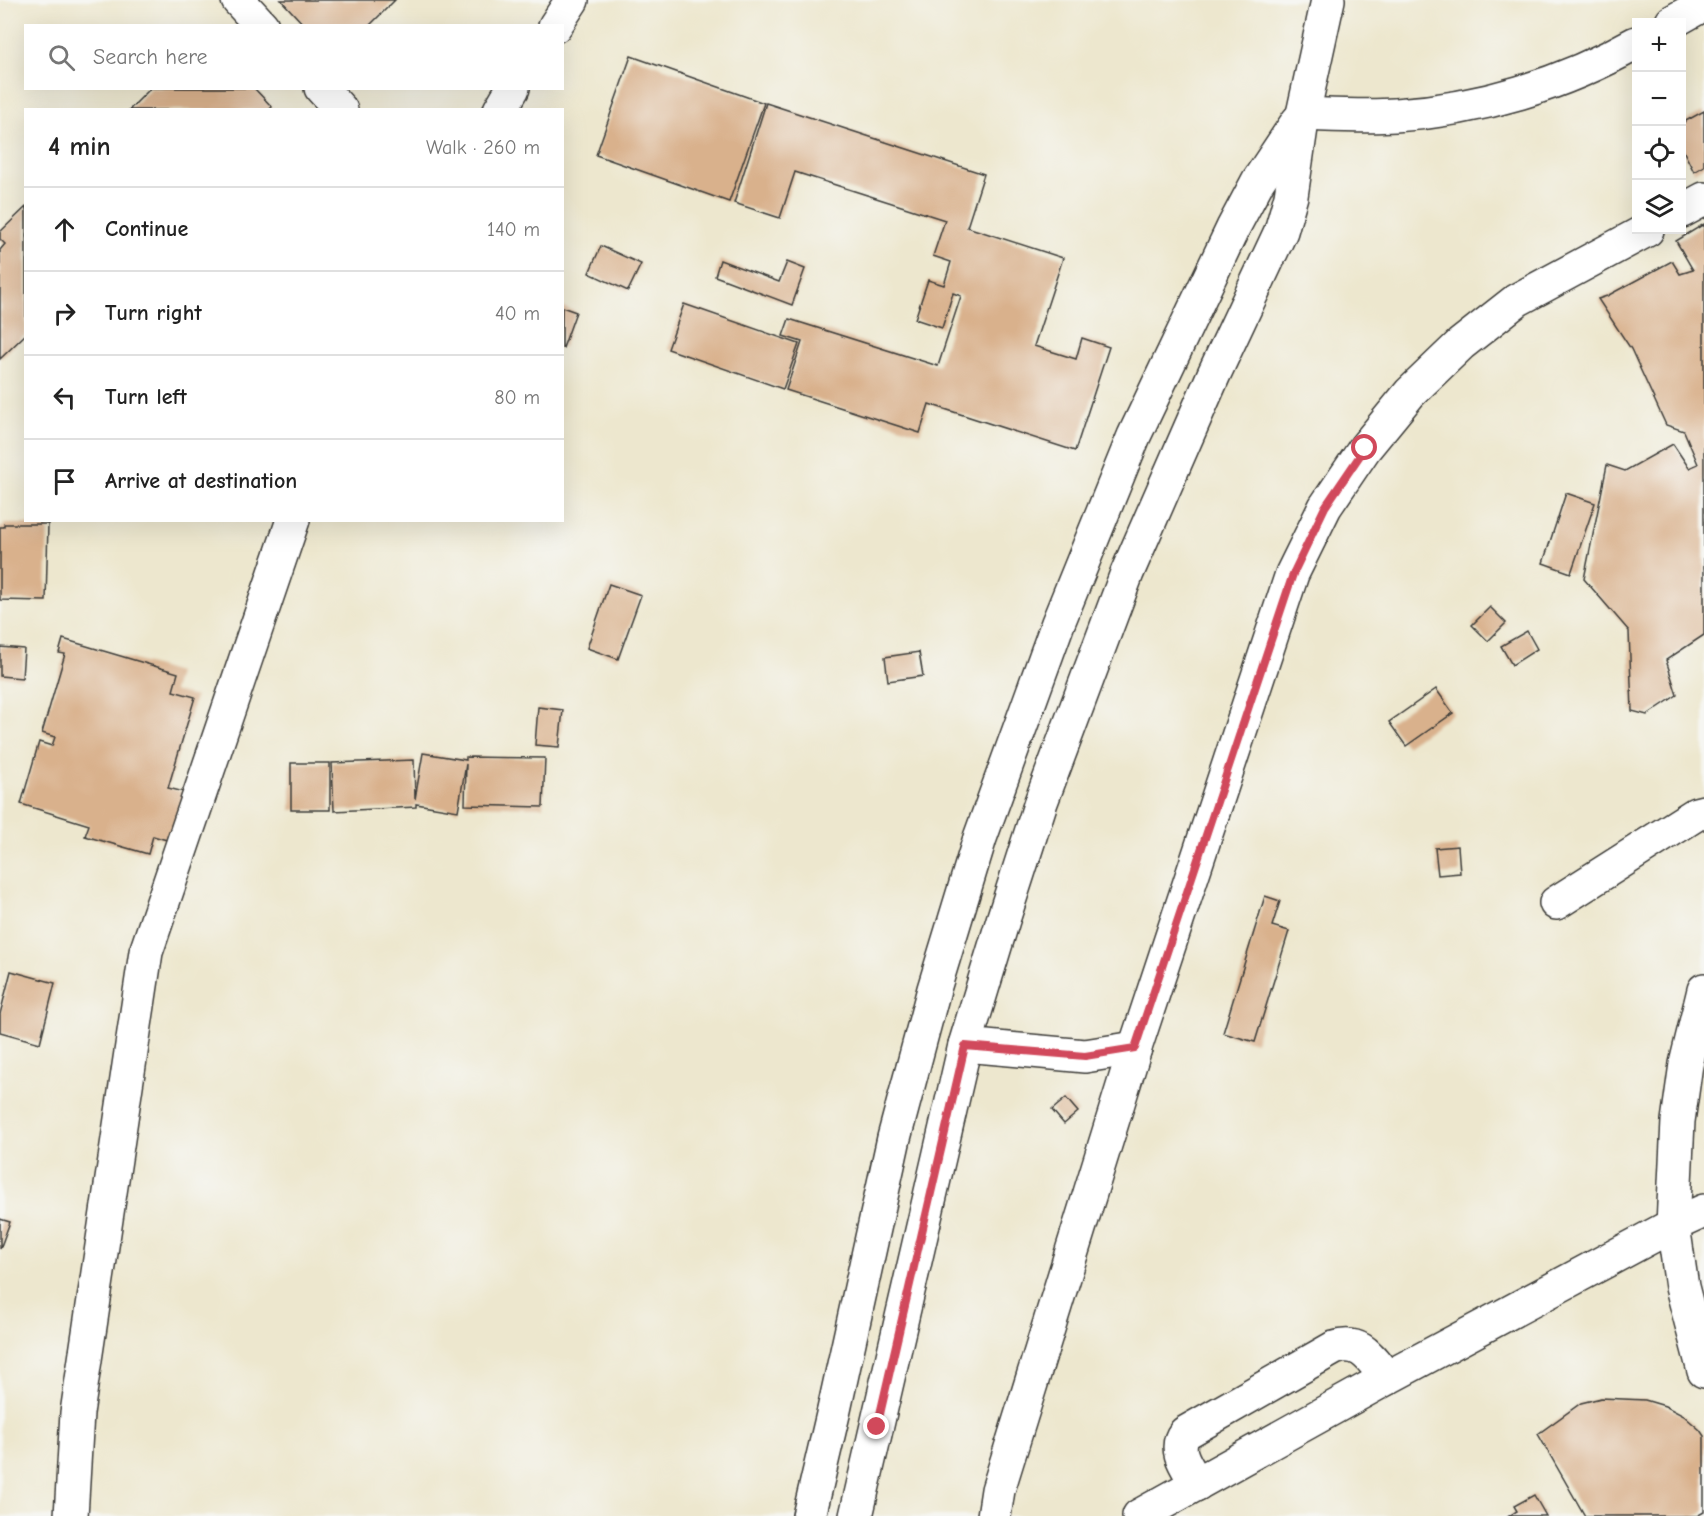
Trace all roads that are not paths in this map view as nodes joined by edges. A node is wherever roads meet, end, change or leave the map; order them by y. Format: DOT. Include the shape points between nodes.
graph roads {
  1 [pos="238,0"];
  2 [pos="572,0"];
  3 [pos="1328,0"];
  4 [pos="1704,4"];
  5 [pos="1679,18"];
  6 [pos="260,24"];
  7 [pos="556,24"];
  8 [pos="1632,45"];
  9 [pos="323,90"];
  10 [pos="512,90"];
  11 [pos="339,108"];
  12 [pos="501,108"];
  13 [pos="1303,114"];
  14 [pos="1704,199"];
  15 [pos="1686,209"];
  16 [pos="1640,234"];
  17 [pos="292,522"];
  18 [pos="1704,812"];
  19 [pos="1556,903"];
  20 [pos="1704,990"];
  21 [pos="965,1046"];
  22 [pos="1135,1048"];
  23 [pos="1704,1211"];
  24 [pos="1673,1226"];
  25 [pos="1704,1371"];
  26 [pos="1386,1378"];
  27 [pos="1197,1484"];
  28 [pos="71,1516"];
  29 [pos="809,1516"];
  30 [pos="856,1516"];
  31 [pos="994,1516"];
  32 [pos="1139,1516"];
  1 -- 6 [label="street"];
  2 -- 7 [label="street"];
  3 -- 13 [label="street"];
  4 -- 5 [label="street"];
  8 -- 13 [label="street" via="1553,81 1475,104 1394,116"];
  9 -- 11 [label="street"];
  10 -- 12 [label="street"];
  13 -- 21 [label="street" via="1291,196 1281,231 1127,573 1041,802"];
  13 -- 29 [label="street" via="1233,228 1134,436 1058,623 980,838 894,1137"];
  14 -- 15 [label="street"];
  16 -- 22 [label="street" via="1517,300 1461,344 1410,393 1365,448 1325,507 1285,594"];
  17 -- 28 [label="street" via="146,952 76,1413"];
  18 -- 19 [label="street"];
  20 -- 24 [label="street" via="1686,1064"];
  21 -- 22 [label="street" via="1085,1056"];
  21 -- 30 [label="street"];
  22 -- 31 [label="street" via="998,1490"];
  23 -- 24 [label="street"];
  24 -- 25 [label="street" via="1682,1287"];
  24 -- 26 [label="street"];
  26 -- 27 [label="street"];
  26 -- 27 [label="street" via="1360,1348 1334,1348 1185,1433 1180,1438 1180,1452"];
  27 -- 32 [label="street"];
}
